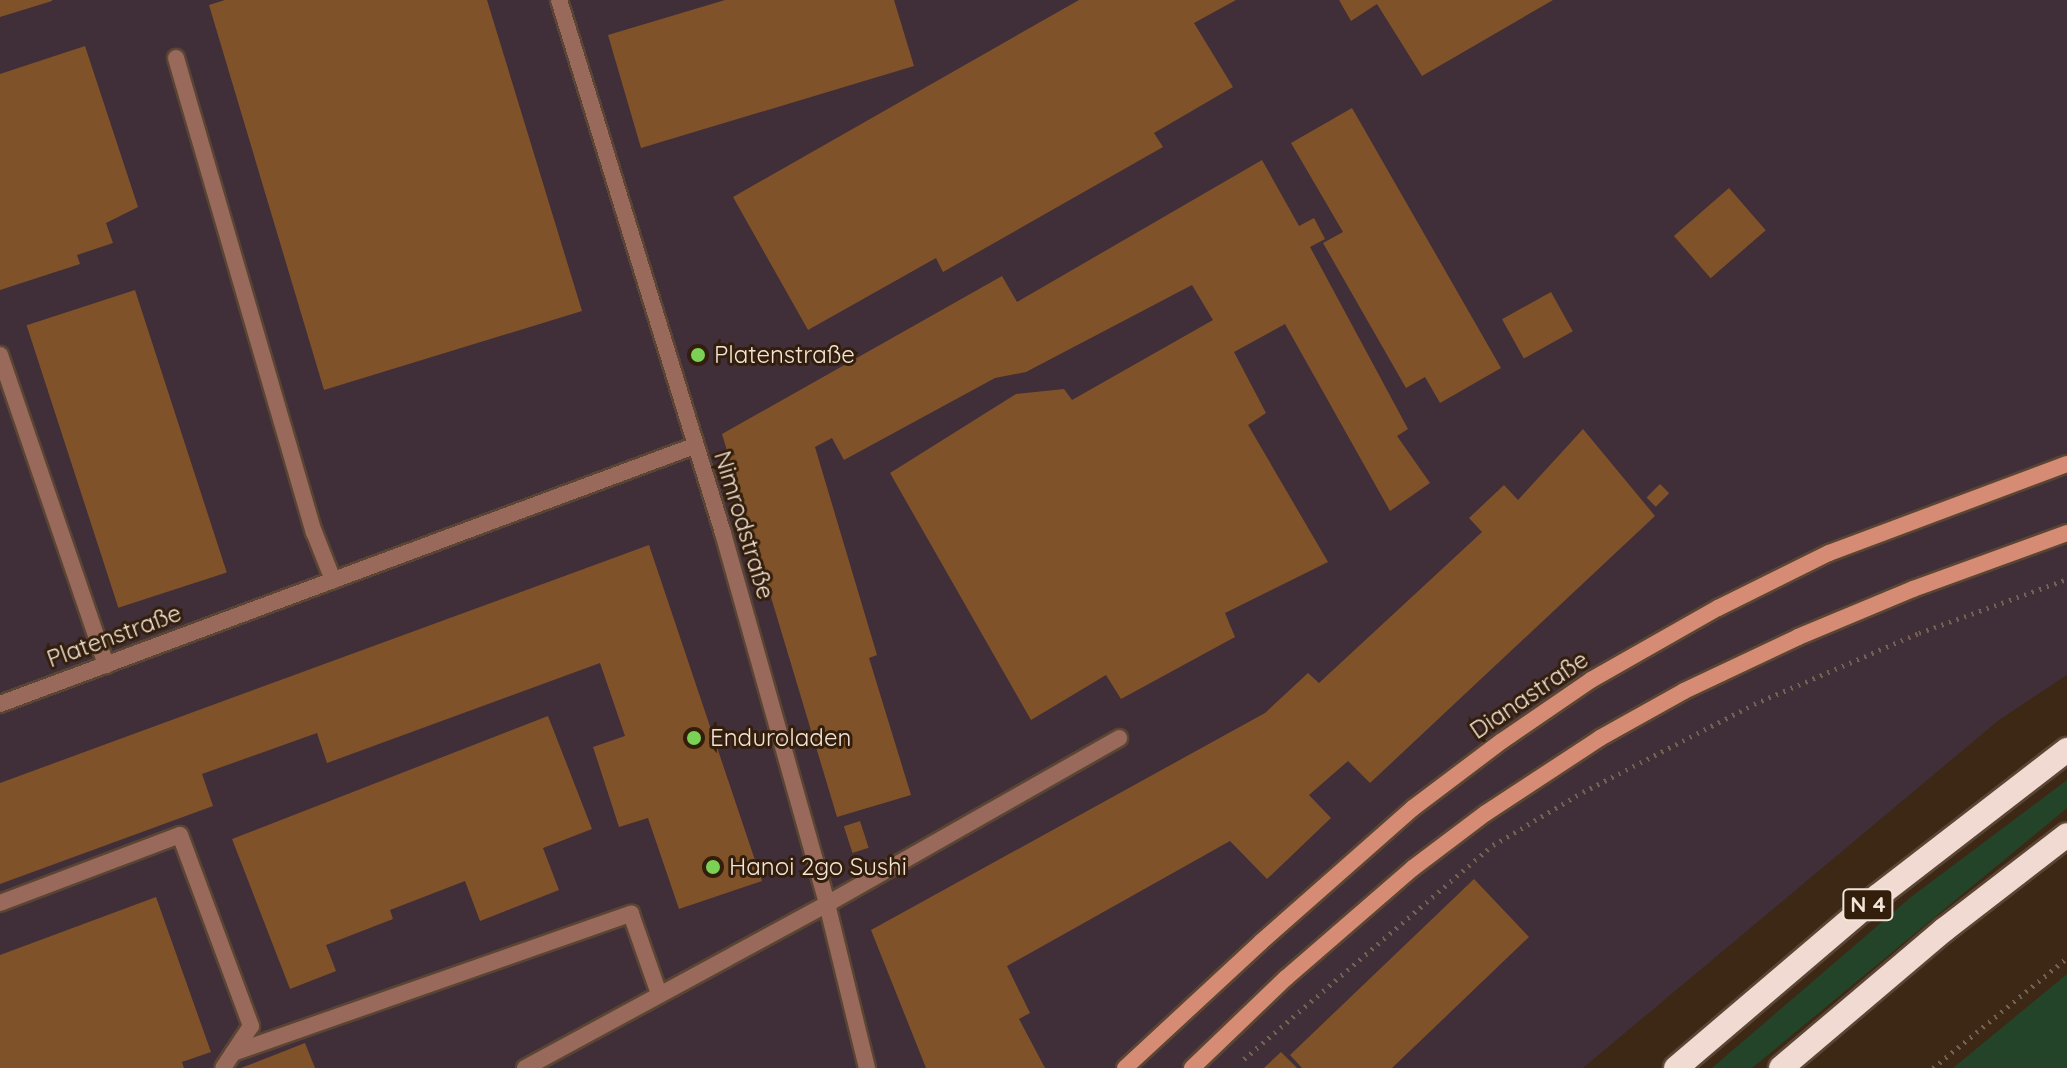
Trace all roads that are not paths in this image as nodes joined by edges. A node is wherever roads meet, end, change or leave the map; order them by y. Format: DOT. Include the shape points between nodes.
graph roads {
  1 [pos="559,0"];
  2 [pos="176,58"];
  3 [pos="0,355"];
  4 [pos="694,446"];
  5 [pos="2067,464"];
  6 [pos="2067,533"];
  7 [pos="333,580"];
  8 [pos="106,665"];
  9 [pos="0,704"];
  10 [pos="1119,738"];
  11 [pos="2067,750"];
  12 [pos="2067,835"];
  13 [pos="0,903"];
  14 [pos="827,904"];
  15 [pos="659,994"];
  16 [pos="233,1053"];
  17 [pos="223,1068"];
  18 [pos="525,1068"];
  19 [pos="867,1068"];
  20 [pos="1125,1068"];
  21 [pos="1192,1068"];
  22 [pos="1676,1068"];
  23 [pos="1781,1068"];
  1 -- 4 [label="street, Nimrodstraße"];
  2 -- 7 [label="street" via="314,532"];
  3 -- 8 [label="street"];
  4 -- 7 [label="street, Platenstraße"];
  4 -- 14 [label="street, Nimrodstraße"];
  5 -- 20 [label="main road, Dianastraße" via="1820,556 1684,626 1580,688 1413,808"];
  6 -- 21 [label="main road" via="1798,637 1613,730 1497,805 1413,868"];
  7 -- 8 [label="street, Platenstraße"];
  8 -- 9 [label="street, Platenstraße"];
  10 -- 14 [label="street"];
  11 -- 22 [label="highway, N 4" via="1878,896"];
  12 -- 23 [label="highway" via="1944,930"];
  13 -- 16 [label="street" via="180,835 251,1026"];
  14 -- 15 [label="street"];
  14 -- 19 [label="street, Nimrodstraße"];
  15 -- 16 [label="street" via="631,914"];
  15 -- 18 [label="street"];
  16 -- 17 [label="street"];
}
